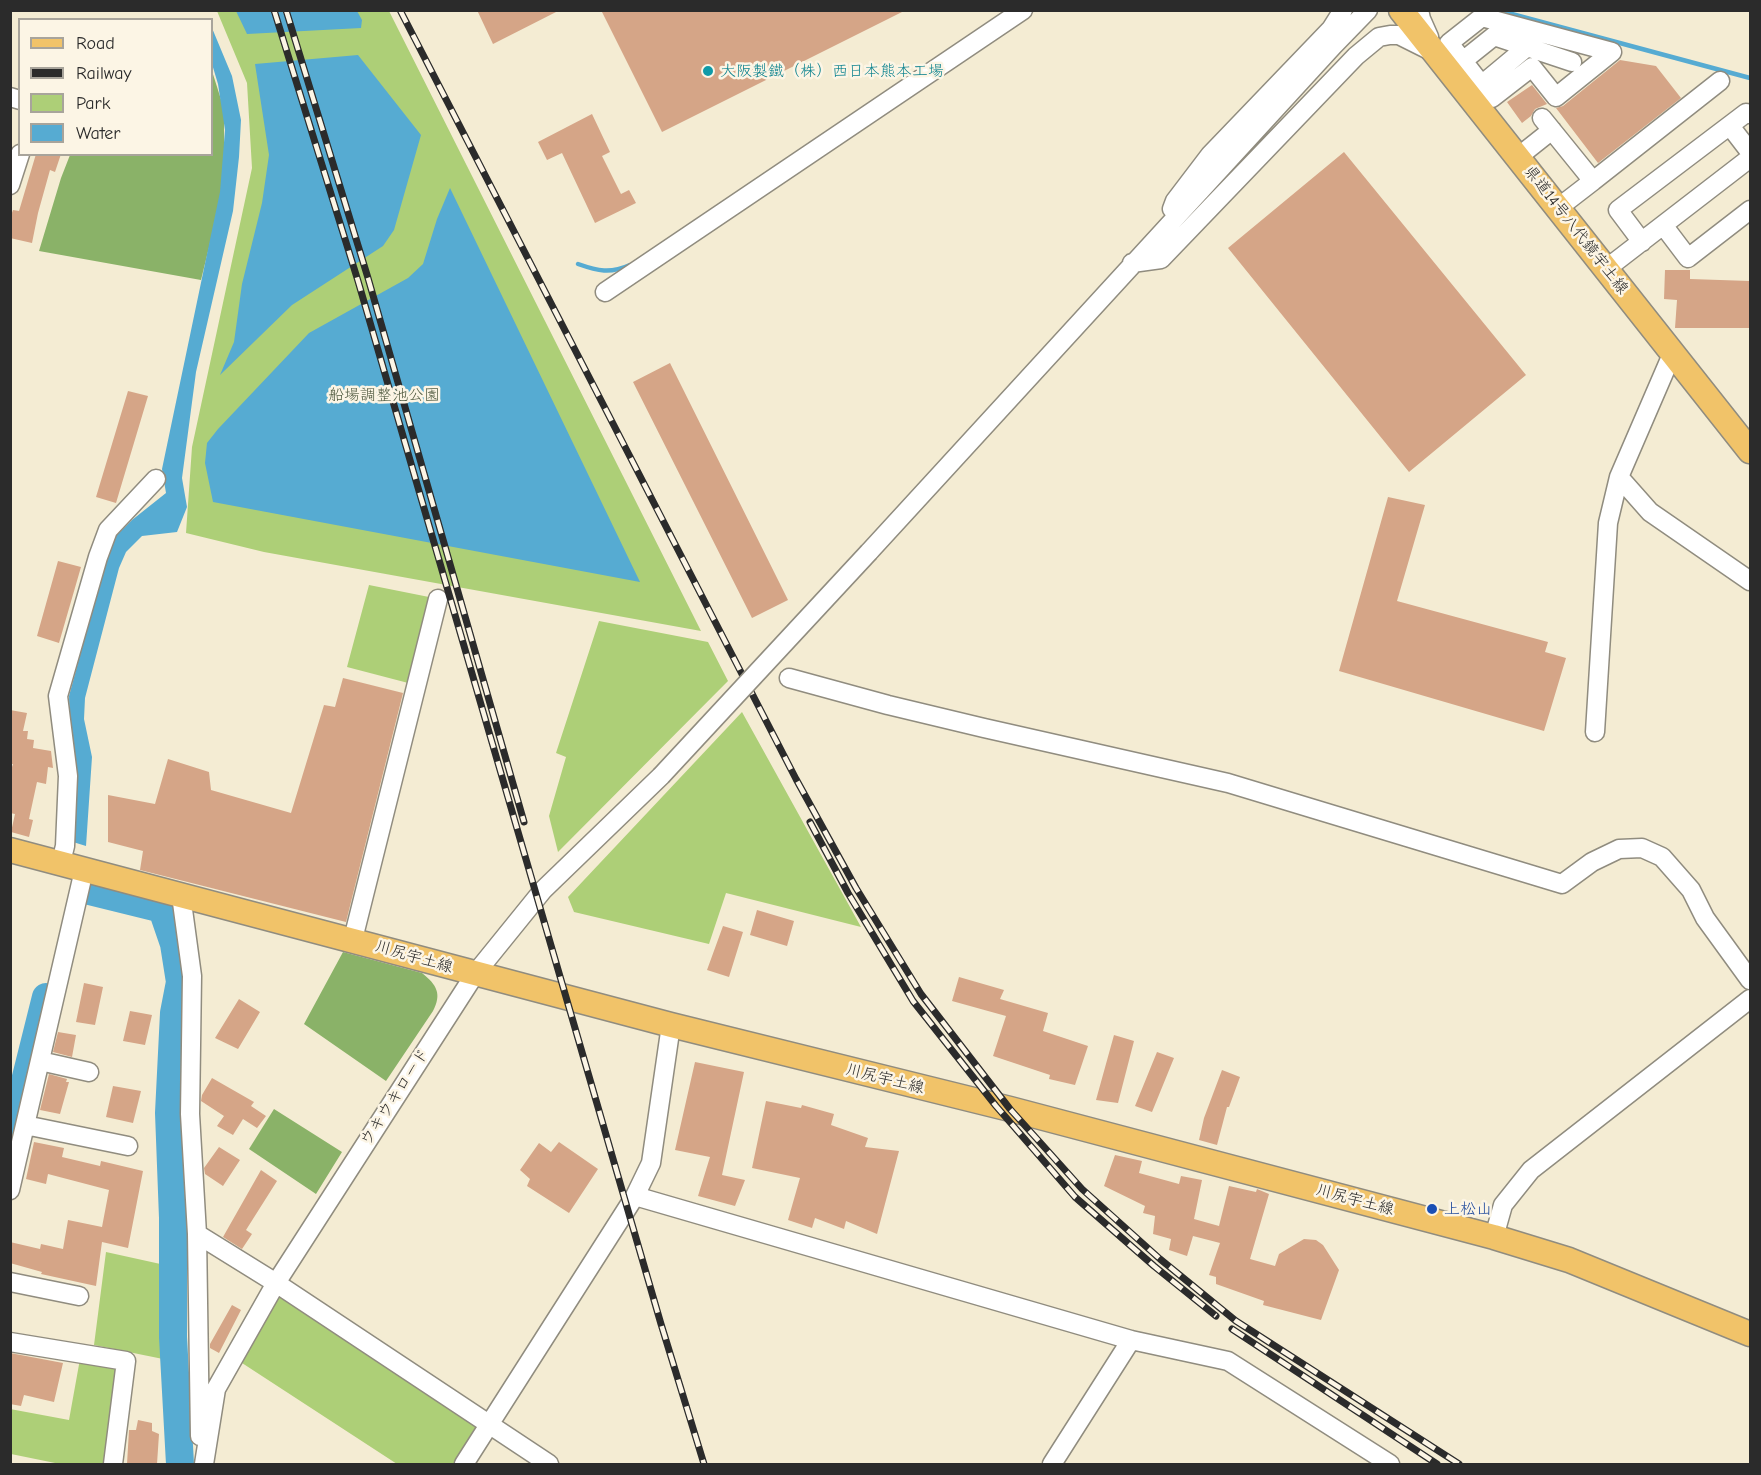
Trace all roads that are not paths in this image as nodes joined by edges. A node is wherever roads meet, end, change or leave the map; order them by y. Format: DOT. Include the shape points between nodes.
graph roads {
  1 [pos="1023,10"];
  2 [pos="1343,10"];
  3 [pos="1368,10"];
  4 [pos="1414,13"];
  5 [pos="1527,47"];
  6 [pos="1442,48"];
  7 [pos="1451,71"];
  8 [pos="1550,80"];
  9 [pos="1720,81"];
  10 [pos="1469,95"];
  11 [pos="1750,114"];
  12 [pos="1730,126"];
  13 [pos="1750,152"];
  14 [pos="19,156"];
  15 [pos="1518,157"];
  16 [pos="1750,158"];
  17 [pos="1593,181"];
  18 [pos="10,185"];
  19 [pos="1558,208"];
  20 [pos="1750,210"];
  21 [pos="1663,225"];
  22 [pos="1163,230"];
  23 [pos="1642,242"];
  24 [pos="1132,263"];
  25 [pos="1606,268"];
  26 [pos="605,292"];
  27 [pos="1672,352"];
  28 [pos="1750,451"];
  29 [pos="1619,477"];
  30 [pos="156,479"];
  31 [pos="1750,581"];
  32 [pos="438,599"];
  33 [pos="789,678"];
  34 [pos="1594,732"];
  35 [pos="10,849"];
  36 [pos="61,862"];
  37 [pos="84,870"];
  38 [pos="181,895"];
  39 [pos="353,939"];
  40 [pos="475,974"];
  41 [pos="1750,980"];
  42 [pos="1750,999"];
  43 [pos="671,1025"];
  44 [pos="40,1061"];
  45 [pos="89,1072"];
  46 [pos="25,1125"];
  47 [pos="128,1146"];
  48 [pos="10,1190"];
  49 [pos="636,1196"];
  50 [pos="197,1234"];
  51 [pos="1494,1237"];
  52 [pos="10,1282"];
  53 [pos="276,1283"];
  54 [pos="79,1296"];
  55 [pos="1750,1334"];
  56 [pos="1131,1340"];
  57 [pos="10,1342"];
  58 [pos="488,1426"];
  59 [pos="113,1464"];
  60 [pos="202,1464"];
  61 [pos="464,1464"];
  62 [pos="549,1464"];
  63 [pos="1052,1464"];
  64 [pos="1390,1464"];
  1 -- 26 [label="street"];
  2 -- 22 [label="street" via="1330,29 1210,155 1175,201"];
  3 -- 22 [label="street, ウキウキロード"];
  4 -- 6 [label="main road, 県道14号八代鏡宇土線"];
  5 -- 7 [label="street" via="1494,36"];
  5 -- 8 [label="street" via="1578,57"];
  5 -- 10 [label="street"];
  6 -- 6 [label="street" via="1482,16 1612,52 1556,97 1532,67 1492,98"];
  6 -- 7 [label="main road, 県道14号八代鏡宇土線"];
  6 -- 24 [label="street" via="1399,35 1379,37 1356,56 1161,259"];
  7 -- 10 [label="main road, 県道14号八代鏡宇土線"];
  9 -- 17 [label="street"];
  10 -- 15 [label="main road, 県道14号八代鏡宇土線"];
  11 -- 12 [label="street"];
  12 -- 13 [label="street"];
  12 -- 23 [label="street" via="1618,210"];
  14 -- 18 [label="street"];
  15 -- 17 [label="street" via="1547,124"];
  15 -- 19 [label="main road, 県道14号八代鏡宇土線"];
  16 -- 21 [label="street"];
  17 -- 19 [label="street"];
  19 -- 25 [label="main road, 県道14号八代鏡宇土線"];
  20 -- 21 [label="street" via="1688,258"];
  21 -- 23 [label="street"];
  22 -- 24 [label="street, ウキウキロード"];
  23 -- 25 [label="street"];
  24 -- 40 [label="street, ウキウキロード, bridge" via="661,776 543,890"];
  25 -- 27 [label="main road, 県道14号八代鏡宇土線"];
  27 -- 28 [label="main road, 県道14号八代鏡宇土線"];
  27 -- 29 [label="street"];
  29 -- 31 [label="street" via="1650,512"];
  29 -- 34 [label="street" via="1608,523"];
  30 -- 36 [label="street" via="108,530 58,696 68,776"];
  32 -- 39 [label="street"];
  33 -- 41 [label="street" via="984,728 1228,783 1562,884 1592,862 1619,849 1642,848 1662,857 1691,890 1705,918"];
  35 -- 36 [label="main road, 川尻宇土線"];
  36 -- 37 [label="main road, 川尻宇土線"];
  37 -- 38 [label="main road, 川尻宇土線"];
  37 -- 44 [label="street"];
  38 -- 39 [label="main road, 川尻宇土線"];
  38 -- 50 [label="street" via="192,976 190,1114"];
  39 -- 40 [label="main road, 川尻宇土線"];
  40 -- 43 [label="main road, 川尻宇土線"];
  40 -- 53 [label="street, ウキウキロード"];
  42 -- 51 [label="street" via="1531,1170 1503,1205"];
  43 -- 49 [label="street" via="651,1163"];
  43 -- 51 [label="main road, 川尻宇土線" via="1010,1109"];
  44 -- 45 [label="street"];
  44 -- 46 [label="street"];
  46 -- 47 [label="street"];
  46 -- 48 [label="street"];
  49 -- 56 [label="street"];
  49 -- 58 [label="street"];
  50 -- 53 [label="street"];
  50 -- 60 [label="street"];
  51 -- 55 [label="main road, 川尻宇土線" via="1569,1260"];
  52 -- 54 [label="street"];
  53 -- 58 [label="street"];
  53 -- 60 [label="street, ウキウキロード" via="216,1389"];
  56 -- 63 [label="street"];
  56 -- 64 [label="street" via="1228,1361"];
  57 -- 59 [label="street" via="126,1361"];
  58 -- 61 [label="street"];
  58 -- 62 [label="street"];
}
